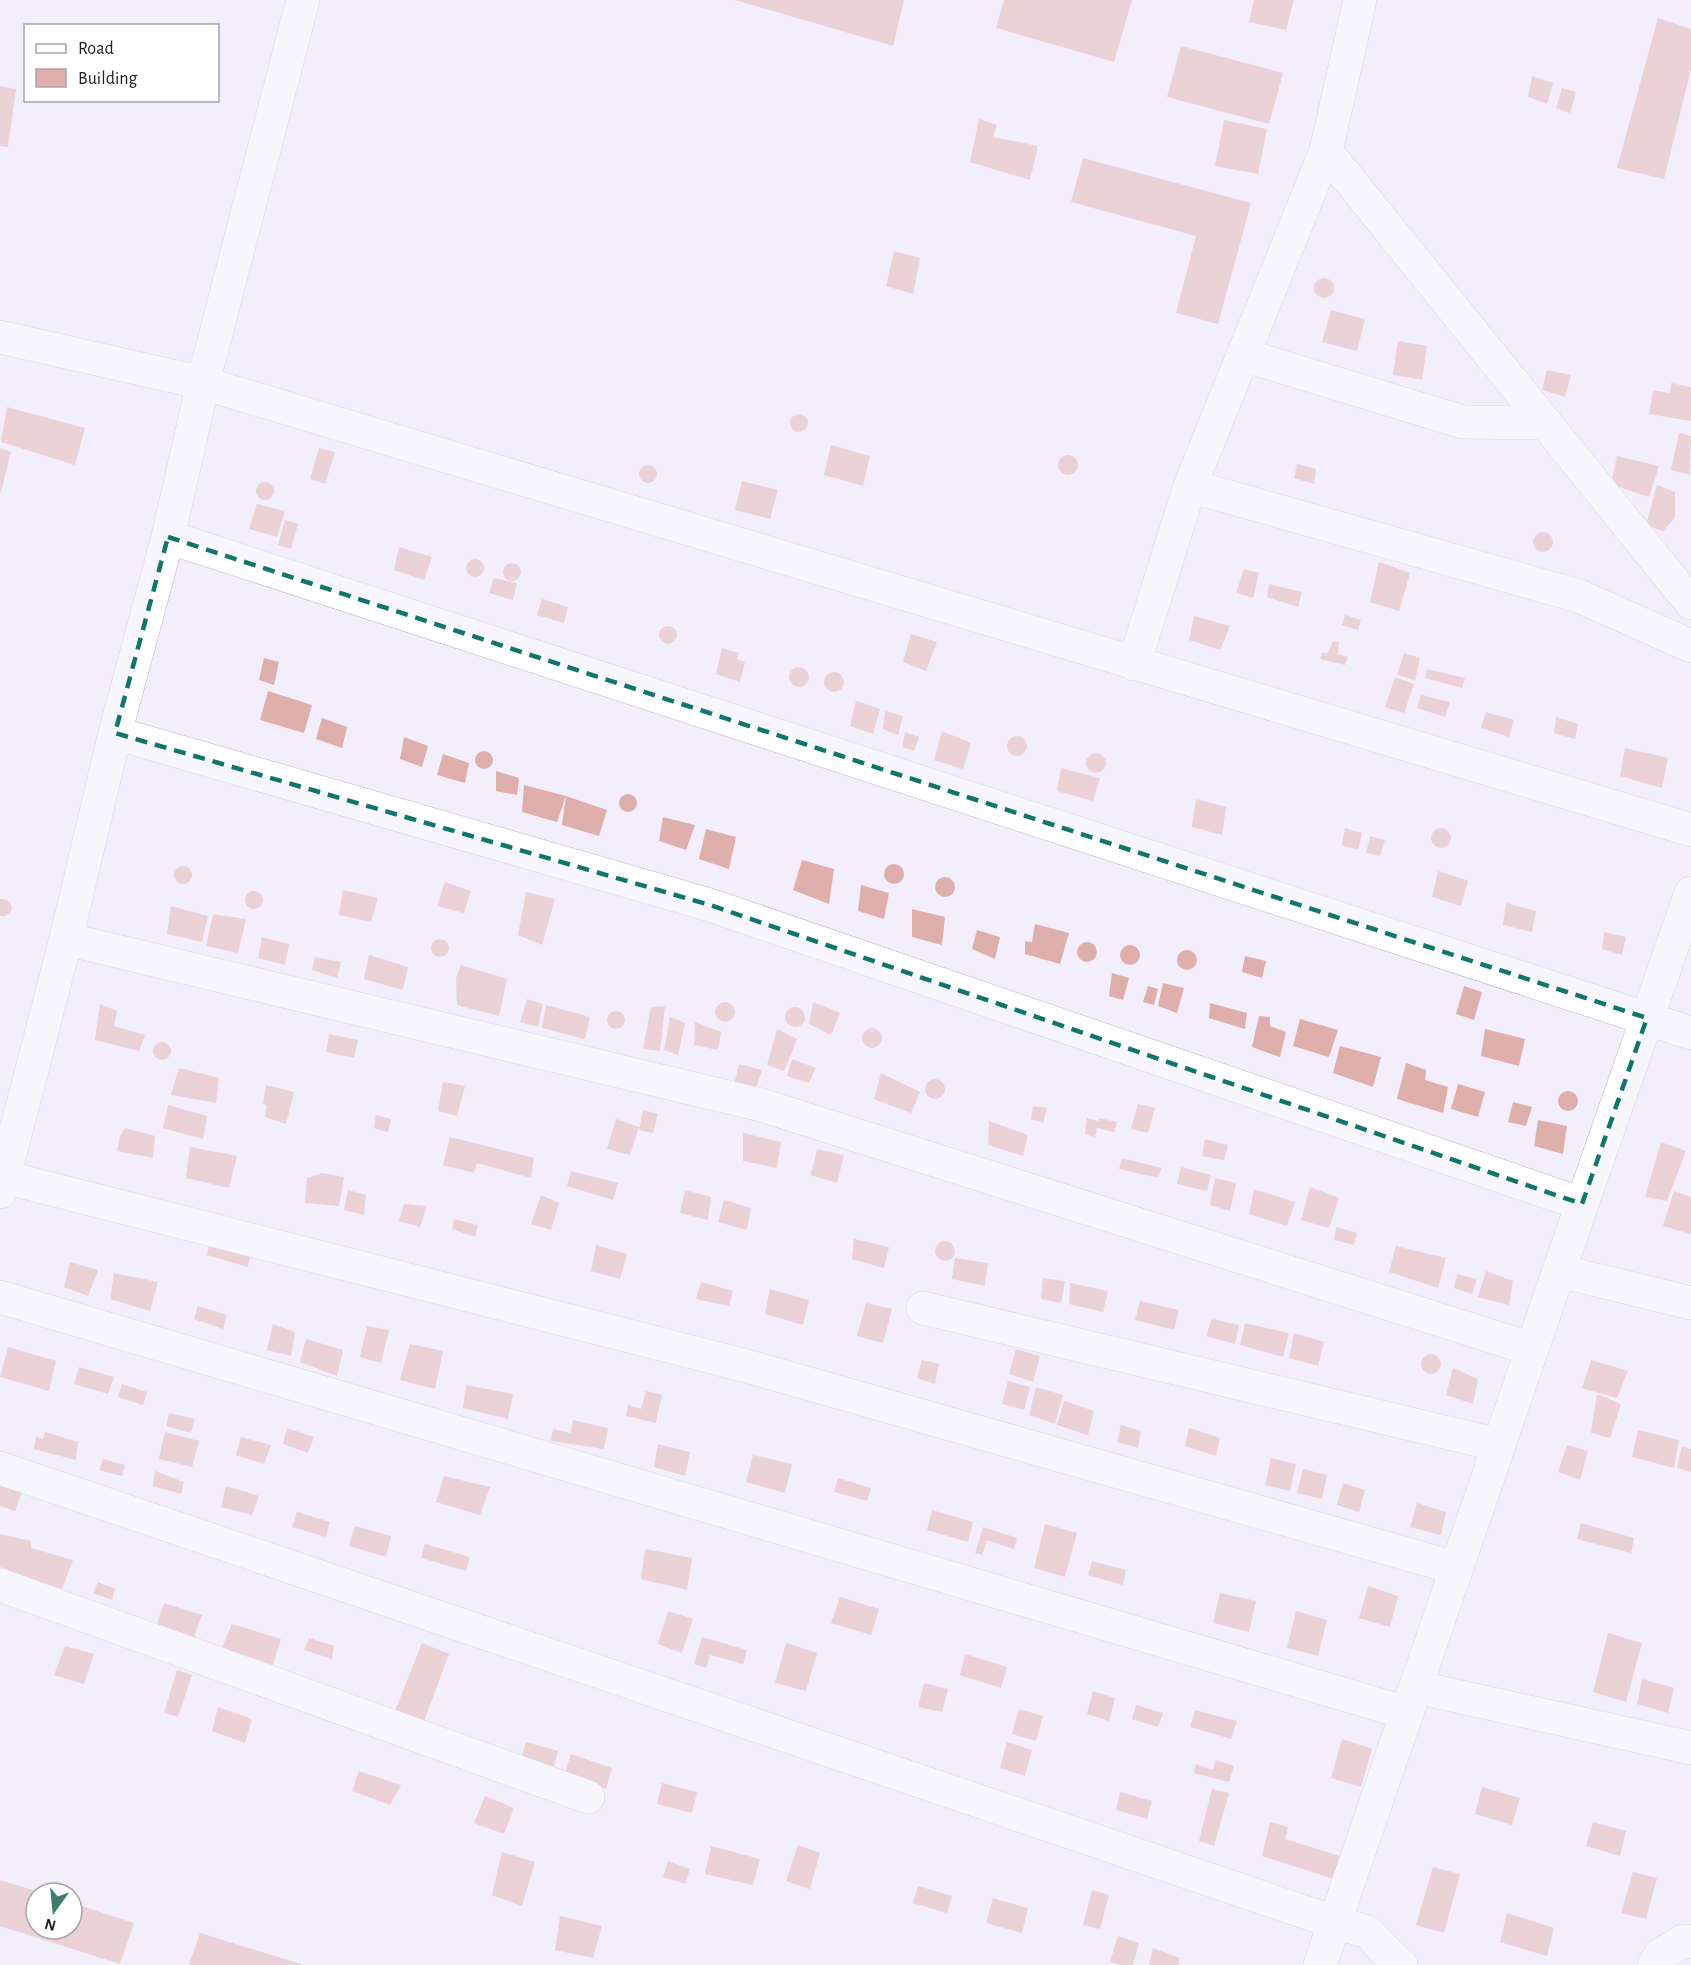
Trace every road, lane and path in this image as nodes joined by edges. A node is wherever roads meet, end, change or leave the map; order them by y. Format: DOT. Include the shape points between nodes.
graph roads {
  1 [pos="303,0"];
  2 [pos="1360,0"];
  3 [pos="1326,151"];
  4 [pos="0,338"];
  5 [pos="1243,356"];
  6 [pos="203,383"];
  7 [pos="1545,423"];
  8 [pos="1190,486"];
  9 [pos="168,537"];
  10 [pos="1691,603"];
  11 [pos="1691,646"];
  12 [pos="1134,664"];
  13 [pos="115,733"];
  14 [pos="1691,830"];
  15 [pos="1691,893"];
  16 [pos="66,939"];
  17 [pos="1647,1018"];
  18 [pos="1691,1033"];
  19 [pos="2,1185"];
  20 [pos="1582,1204"];
  21 [pos="1559,1272"];
  22 [pos="0,1297"];
  23 [pos="1691,1303"];
  24 [pos="923,1308"];
  25 [pos="1532,1349"];
  26 [pos="1499,1445"];
  27 [pos="0,1468"];
  28 [pos="1456,1568"];
  29 [pos="0,1585"];
  30 [pos="1411,1700"];
  31 [pos="1691,1748"];
  32 [pos="588,1797"];
  33 [pos="1334,1922"];
  34 [pos="1691,1942"];
  35 [pos="1320,1965"];
  36 [pos="1401,1965"];
  37 [pos="1654,1965"];
  1 -- 6 [label="street"];
  2 -- 3 [label="street"];
  3 -- 5 [label="street"];
  3 -- 7 [label="street"];
  4 -- 6 [label="street"];
  5 -- 7 [label="street" via="1463,422"];
  5 -- 8 [label="street"];
  6 -- 9 [label="street"];
  6 -- 12 [label="street"];
  7 -- 10 [label="street"];
  8 -- 11 [label="street" via="1579,597"];
  8 -- 12 [label="street"];
  9 -- 13 [label="street"];
  9 -- 17 [label="street"];
  12 -- 14 [label="street"];
  13 -- 16 [label="street"];
  13 -- 20 [label="street" via="710,905"];
  15 -- 17 [label="street"];
  16 -- 19 [label="street"];
  16 -- 25 [label="street" via="761,1105"];
  17 -- 18 [label="street"];
  17 -- 20 [label="street"];
  19 -- 28 [label="street" via="743,1365"];
  20 -- 21 [label="street"];
  21 -- 23 [label="street"];
  21 -- 25 [label="street"];
  22 -- 30 [label="street"];
  24 -- 26 [label="street"];
  25 -- 26 [label="street"];
  26 -- 28 [label="street"];
  27 -- 33 [label="street"];
  28 -- 30 [label="street"];
  29 -- 32 [label="street"];
  30 -- 31 [label="street"];
  30 -- 33 [label="street"];
  33 -- 35 [label="street"];
  33 -- 36 [label="street" via="1368,1932"];
  34 -- 37 [label="street" via="1683,1941 1660,1954"];
}
